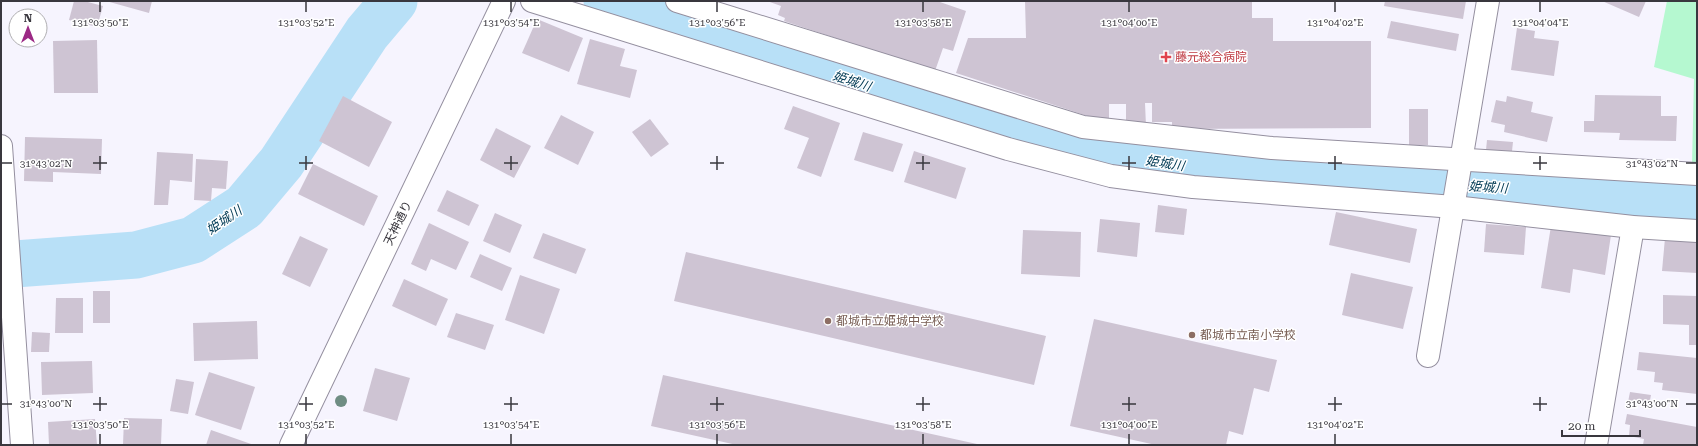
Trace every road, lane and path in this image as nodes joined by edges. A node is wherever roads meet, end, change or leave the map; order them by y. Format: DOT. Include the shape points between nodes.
graph roads {
  1 [pos="504,1"];
  2 [pos="532,1"];
  3 [pos="677,1"];
  4 [pos="1488,1"];
  5 [pos="1,146"];
  6 [pos="1460,159"];
  7 [pos="1697,174"];
  8 [pos="1454,207"];
  9 [pos="1633,227"];
  10 [pos="1697,231"];
  11 [pos="5,282"];
  12 [pos="1428,356"];
  13 [pos="22,445"];
  14 [pos="291,445"];
  15 [pos="1596,445"];
  1 -- 14 [label="street, 天神通り"];
  2 -- 8 [label="street" via="1008,149 1111,176 1193,187"];
  3 -- 6 [label="street" via="1083,127 1272,148"];
  4 -- 6 [label="street"];
  5 -- 11 [label="street" via="6,229"];
  6 -- 7 [label="street"];
  6 -- 8 [label="street"];
  8 -- 9 [label="street"];
  8 -- 12 [label="street"];
  9 -- 10 [label="street"];
  9 -- 15 [label="street"];
  11 -- 13 [label="street"];
}
